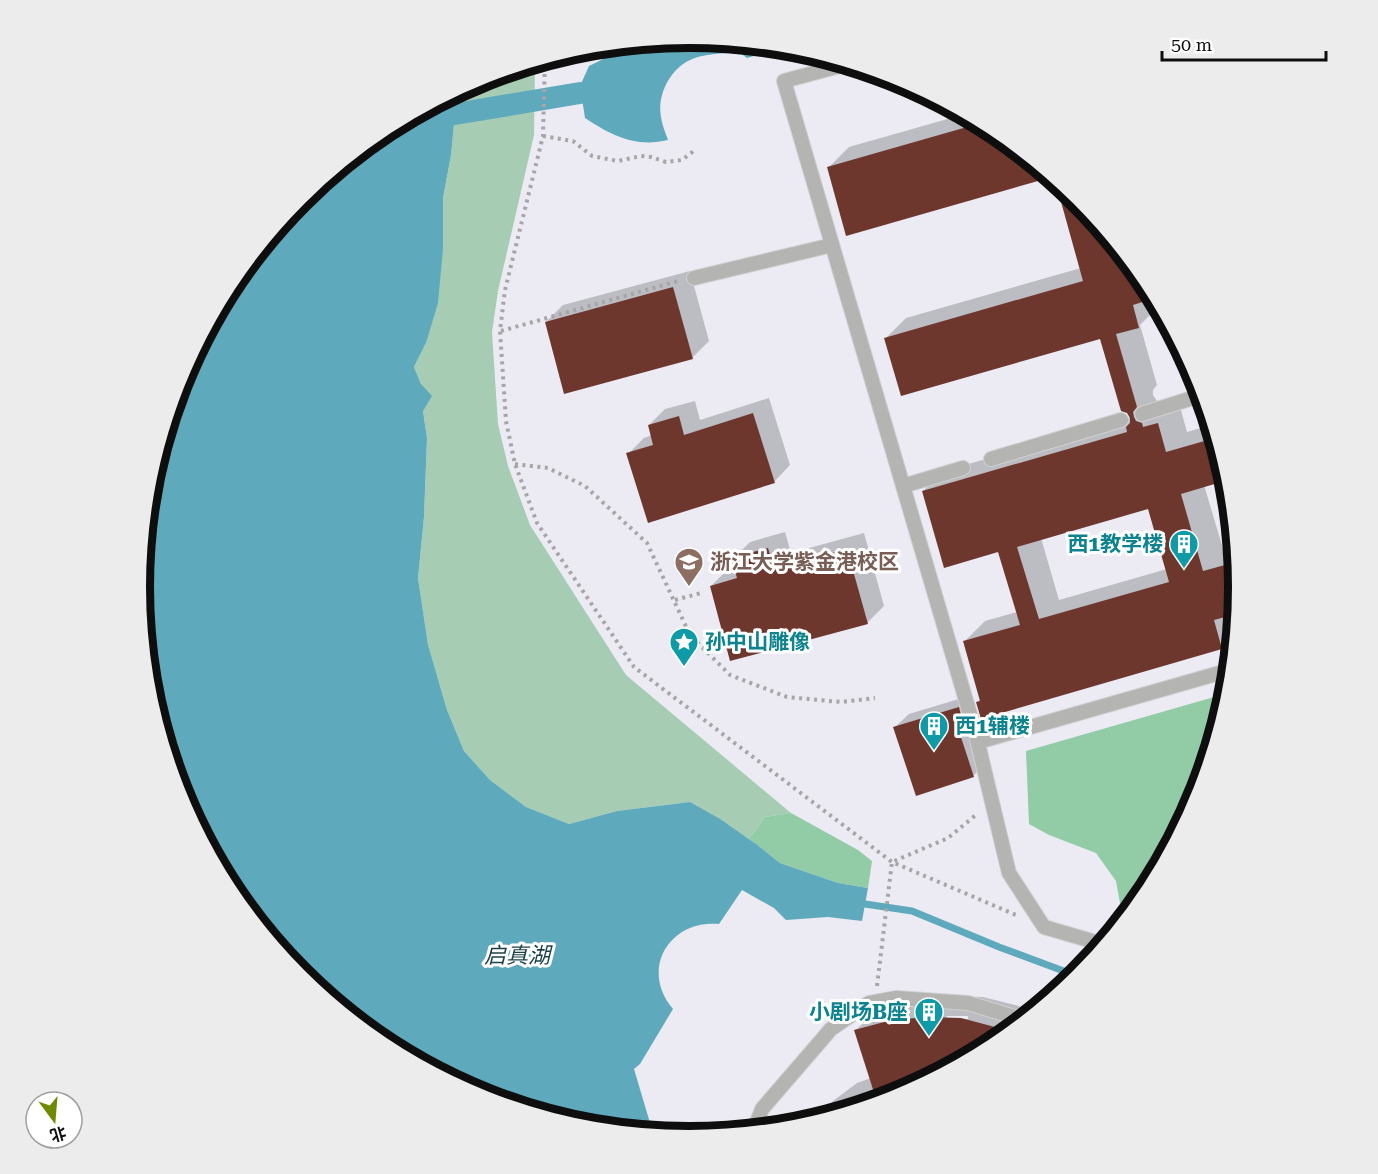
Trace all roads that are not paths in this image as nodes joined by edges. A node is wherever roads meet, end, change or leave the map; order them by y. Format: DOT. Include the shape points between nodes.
graph roads {
  1 [pos="834,68"];
  2 [pos="832,245"];
  3 [pos="694,278"];
  4 [pos="1193,398"];
  5 [pos="1142,414"];
  6 [pos="1121,420"];
  7 [pos="991,459"];
  8 [pos="963,468"];
  9 [pos="903,486"];
  10 [pos="1221,673"];
  11 [pos="978,742"];
  12 [pos="1094,942"];
  13 [pos="1014,1017"];
  14 [pos="757,1121"];
  1 -- 2 [label="lane" via="784,81"];
  2 -- 3 [label="lane"];
  2 -- 9 [label="lane"];
  4 -- 5 [label="lane"];
  6 -- 7 [label="lane"];
  8 -- 9 [label="lane"];
  9 -- 11 [label="lane"];
  10 -- 11 [label="lane"];
  11 -- 12 [label="lane" via="1009,873 1044,927"];
  13 -- 14 [label="lane" via="968,1003 896,998 869,1003 831,1029 762,1109"];
}
